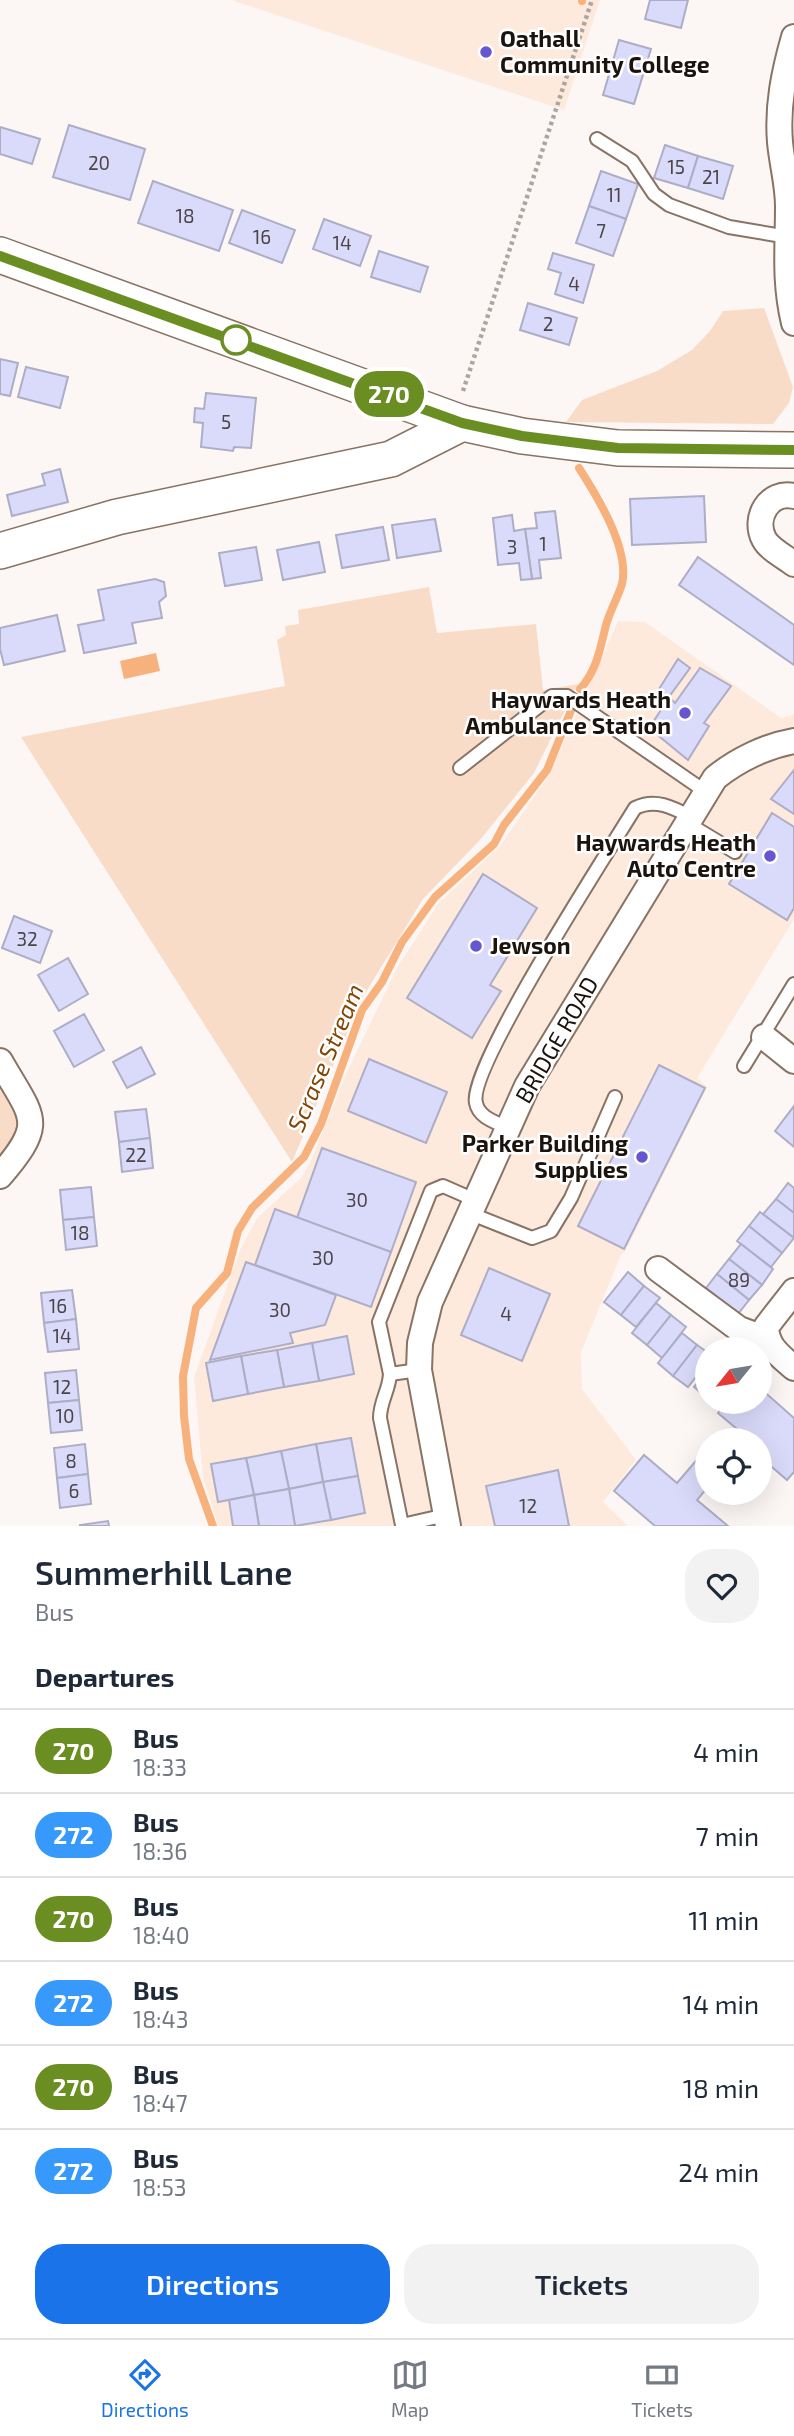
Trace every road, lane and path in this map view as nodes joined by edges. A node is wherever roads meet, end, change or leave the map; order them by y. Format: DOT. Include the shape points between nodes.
graph roads {
  1 [pos="592,0"];
  2 [pos="794,37"];
  3 [pos="787,123"];
  4 [pos="597,139"];
  5 [pos="788,237"];
  6 [pos="0,256"];
  7 [pos="794,323"];
  8 [pos="457,421"];
  9 [pos="794,450"];
  10 [pos="794,496"];
  11 [pos="0,551"];
  12 [pos="794,564"];
  13 [pos="794,741"];
  14 [pos="460,768"];
  15 [pos="706,792"];
  16 [pos="689,820"];
  17 [pos="736,852"];
  18 [pos="794,984"];
  19 [pos="764,1037"];
  20 [pos="0,1061"];
  21 [pos="794,1062"];
  22 [pos="744,1066"];
  23 [pos="615,1097"];
  24 [pos="508,1128"];
  25 [pos="0,1175"];
  26 [pos="472,1207"];
  27 [pos="658,1269"];
  28 [pos="794,1291"];
  29 [pos="761,1337"];
  30 [pos="766,1337"];
  31 [pos="772,1347"];
  32 [pos="794,1368"];
  33 [pos="419,1370"];
  34 [pos="390,1374"];
  35 [pos="447,1521"];
  1 -- 8 [label="path"];
  2 -- 3 [label="street" via="780,97"];
  3 -- 5 [label="street"];
  4 -- 5 [label="lane" via="632,161 654,194 669,205 729,227"];
  5 -- 7 [label="street" via="787,294"];
  6 -- 8 [label="main road"];
  8 -- 9 [label="main road" via="522,436 618,448"];
  8 -- 11 [label="main road" via="391,459 117,517"];
  10 -- 12 [label="street" via="772,500 762,511 759,526 765,542"];
  13 -- 15 [label="street, BRIDGE ROAD" via="729,766"];
  14 -- 15 [label="lane" via="552,696 567,696"];
  15 -- 16 [label="street, BRIDGE ROAD"];
  16 -- 17 [label="lane"];
  16 -- 24 [label="street, BRIDGE ROAD" via="527,1086"];
  16 -- 24 [label="lane" via="669,806 646,802 635,808 525,989 482,1071 475,1101 481,1114"];
  18 -- 19 [label="lane"];
  19 -- 21 [label="street"];
  19 -- 22 [label="lane"];
  20 -- 25 [label="street" via="29,1111 32,1129 26,1145"];
  23 -- 26 [label="lane" via="571,1198 551,1231 532,1238"];
  24 -- 26 [label="street, BRIDGE ROAD"];
  26 -- 33 [label="street, BRIDGE ROAD" via="430,1302"];
  26 -- 34 [label="lane" via="443,1186 431,1191 379,1322"];
  27 -- 29 [label="street" via="739,1329"];
  28 -- 30 [label="street" via="766,1327"];
  31 -- 32 [label="street"];
  33 -- 34 [label="lane"];
  33 -- 35 [label="street, BRIDGE ROAD"];
  34 -- 35 [label="lane" via="380,1418 402,1525"];
}
